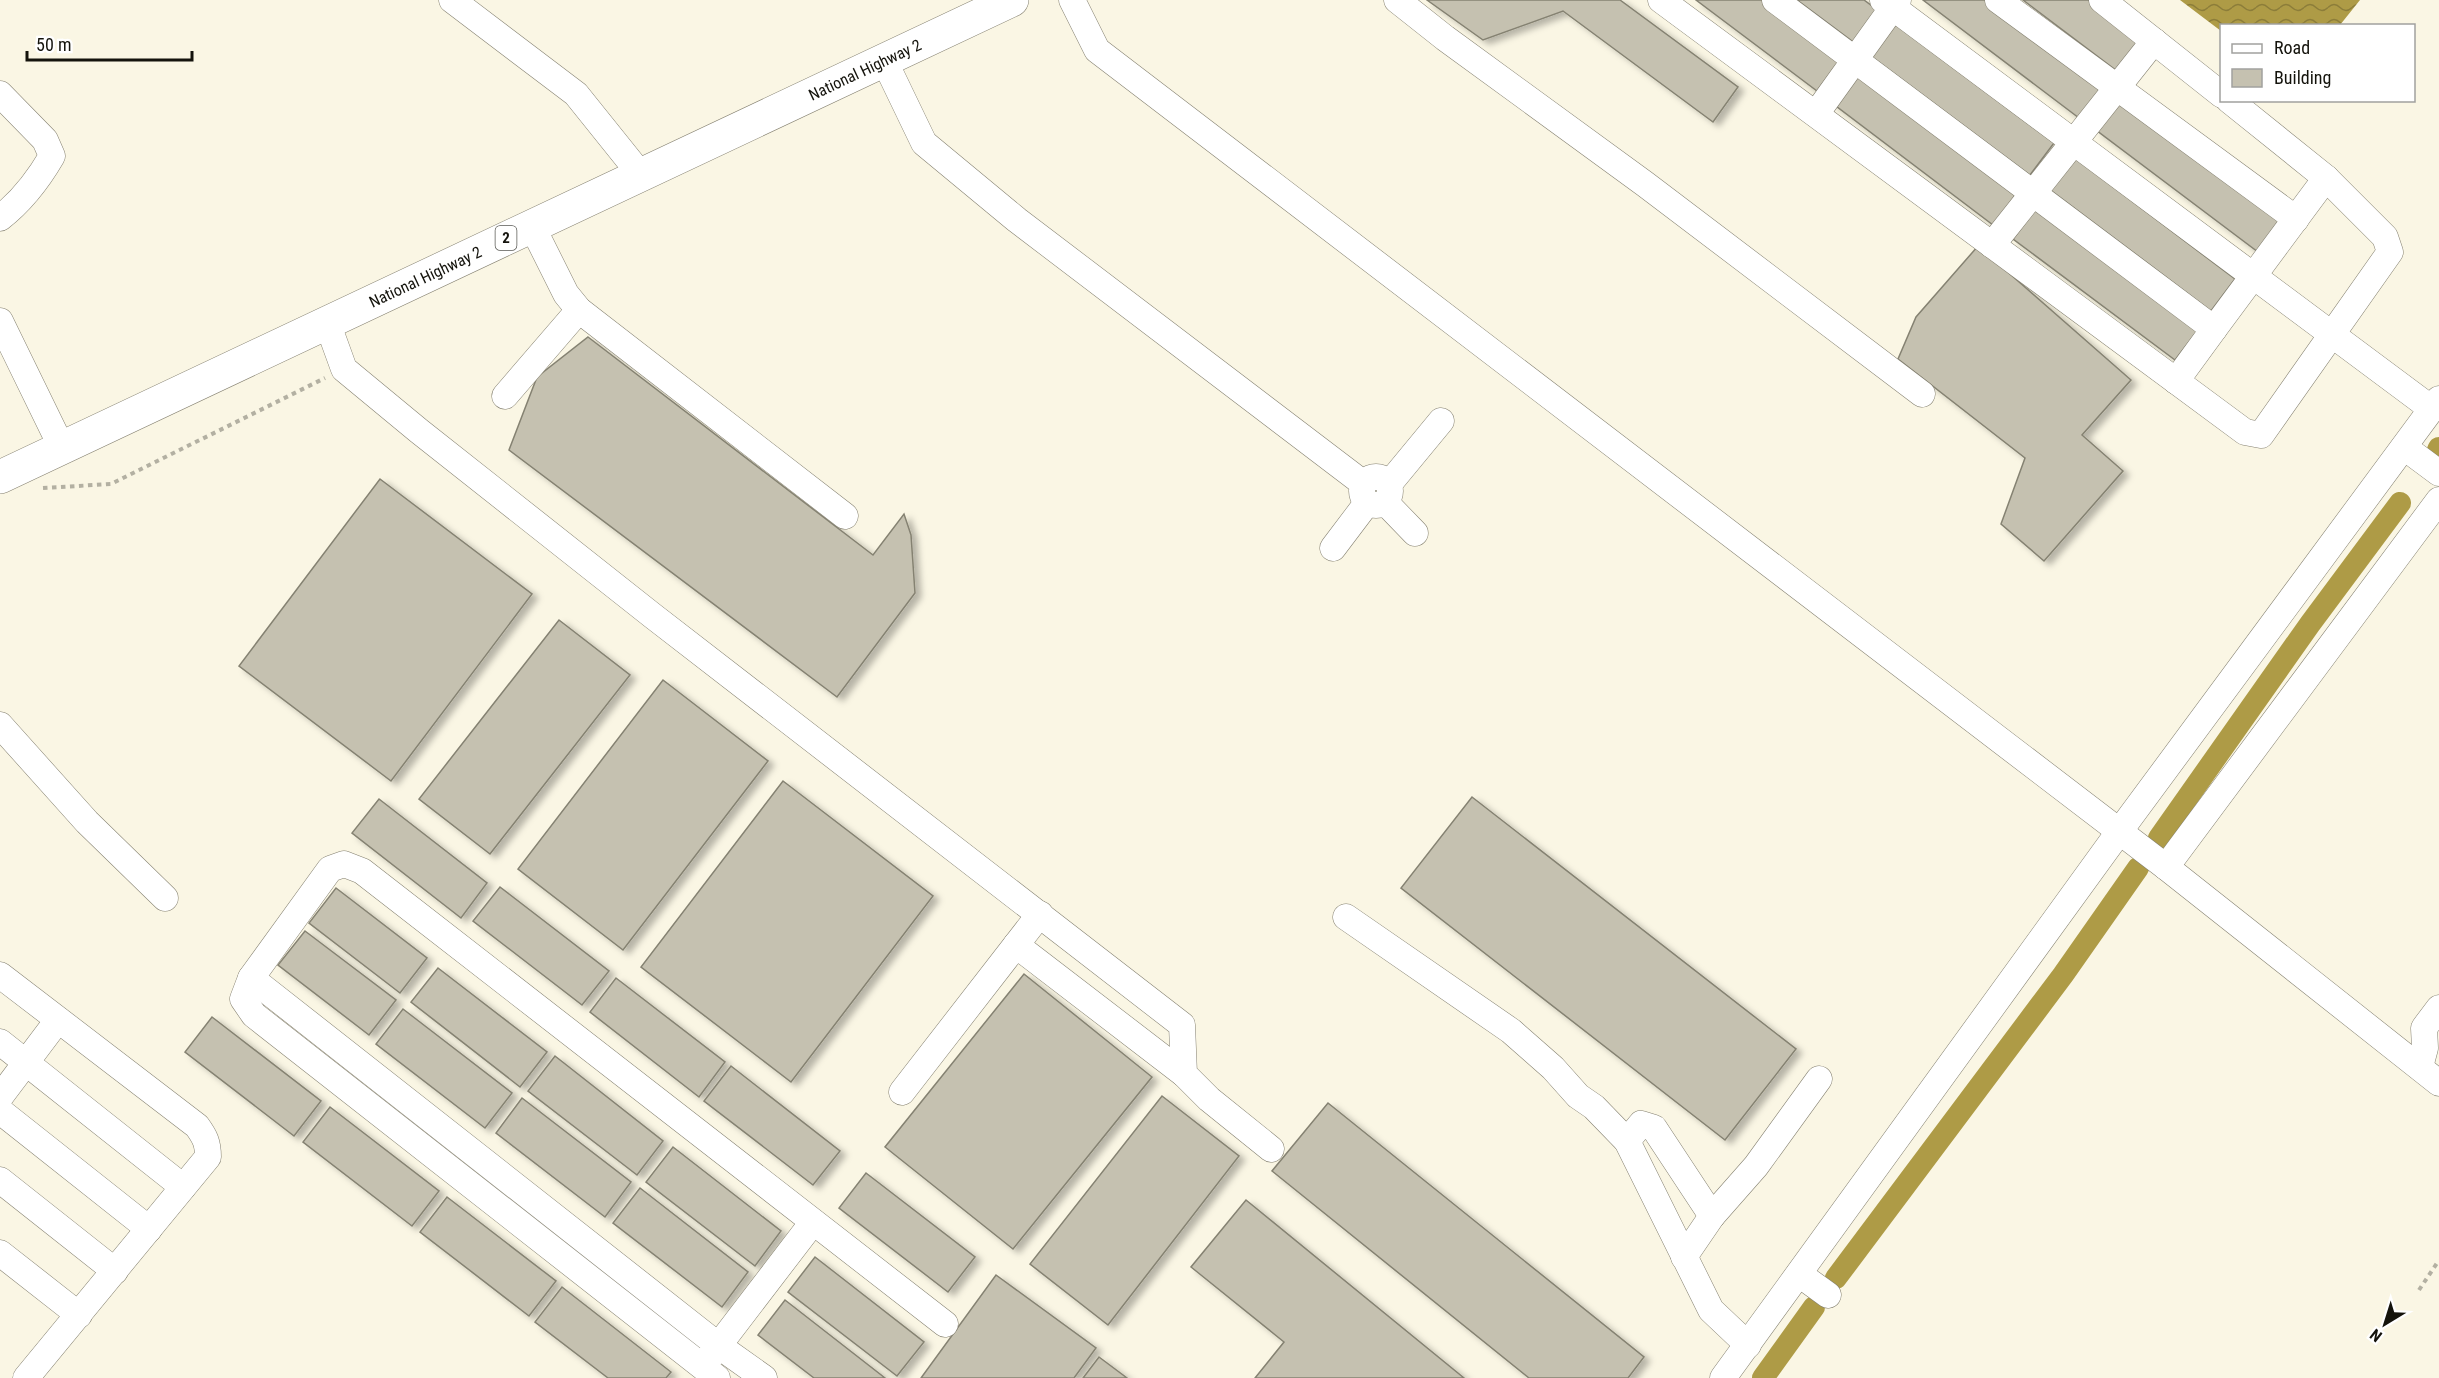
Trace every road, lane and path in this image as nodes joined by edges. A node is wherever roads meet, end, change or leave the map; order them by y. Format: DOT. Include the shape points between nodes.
graph roads {
  1 [pos="452,0"];
  2 [pos="1012,0"];
  3 [pos="1072,0"];
  4 [pos="1397,0"];
  5 [pos="1661,0"];
  6 [pos="1775,0"];
  7 [pos="1998,0"];
  8 [pos="2102,0"];
  9 [pos="1891,2"];
  10 [pos="2154,41"];
  11 [pos="1854,59"];
  12 [pos="884,60"];
  13 [pos="2116,89"];
  14 [pos="2220,93"];
  15 [pos="0,94"];
  16 [pos="2231,102"];
  17 [pos="1816,114"];
  18 [pos="2074,142"];
  19 [pos="641,175"];
  20 [pos="2326,178"];
  21 [pos="2033,194"];
  22 [pos="0,218"];
  23 [pos="2296,219"];
  24 [pos="532,226"];
  25 [pos="1992,245"];
  26 [pos="2253,276"];
  27 [pos="579,310"];
  28 [pos="0,321"];
  29 [pos="327,322"];
  30 [pos="2214,329"];
  31 [pos="2332,334"];
  32 [pos="344,369"];
  33 [pos="2176,381"];
  34 [pos="1922,394"];
  35 [pos="505,396"];
  36 [pos="2436,404"];
  37 [pos="1441,421"];
  38 [pos="2404,447"];
  39 [pos="62,448"];
  40 [pos="2439,473"];
  41 [pos="0,477"];
  42 [pos="32,488"];
  43 [pos="1377,493"];
  44 [pos="2439,500"];
  45 [pos="845,516"];
  46 [pos="1415,532"];
  47 [pos="1333,548"];
  48 [pos="0,725"];
  49 [pos="2119,832"];
  50 [pos="2166,867"];
  51 [pos="165,898"];
  52 [pos="1040,914"];
  53 [pos="1346,917"];
  54 [pos="1016,945"];
  55 [pos="0,975"];
  56 [pos="251,978"];
  57 [pos="2439,1008"];
  58 [pos="58,1020"];
  59 [pos="0,1042"];
  60 [pos="26,1062"];
  61 [pos="1184,1074"];
  62 [pos="2430,1075"];
  63 [pos="1819,1079"];
  64 [pos="902,1092"];
  65 [pos="0,1097"];
  66 [pos="0,1111"];
  67 [pos="1627,1141"];
  68 [pos="1271,1149"];
  69 [pos="0,1180"];
  70 [pos="183,1187"];
  71 [pos="1712,1216"];
  72 [pos="813,1222"];
  73 [pos="149,1229"];
  74 [pos="0,1252"];
  75 [pos="1684,1257"];
  76 [pos="2439,1260"];
  77 [pos="115,1271"];
  78 [pos="1799,1274"];
  79 [pos="2419,1290"];
  80 [pos="1828,1295"];
  81 [pos="79,1315"];
  82 [pos="945,1324"];
  83 [pos="1748,1345"];
  84 [pos="719,1346"];
  85 [pos="705,1374"];
  86 [pos="26,1378"];
  87 [pos="764,1378"];
  88 [pos="1723,1378"];
  1 -- 19 [label="street" via="576,94"];
  2 -- 12 [label="highway, National Highway 2 / 2"];
  3 -- 49 [label="street" via="1096,50"];
  4 -- 34 [label="street"];
  5 -- 17 [label="street"];
  6 -- 11 [label="street"];
  7 -- 13 [label="street"];
  8 -- 10 [label="street"];
  9 -- 11 [label="street"];
  9 -- 18 [label="street"];
  10 -- 13 [label="street"];
  10 -- 14 [label="street"];
  11 -- 17 [label="street"];
  11 -- 21 [label="street"];
  12 -- 19 [label="highway, National Highway 2 / 2"];
  12 -- 43 [label="street" via="924,143 1017,220"];
  13 -- 18 [label="street"];
  13 -- 23 [label="street"];
  15 -- 22 [label="street" via="45,140 52,156 17,204"];
  16 -- 20 [label="street"];
  17 -- 25 [label="street"];
  18 -- 21 [label="street"];
  18 -- 26 [label="street"];
  19 -- 24 [label="highway, National Highway 2 / 2"];
  20 -- 23 [label="street"];
  20 -- 31 [label="street" via="2373,222 2385,237 2390,252"];
  21 -- 25 [label="street"];
  21 -- 30 [label="street"];
  23 -- 26 [label="street"];
  24 -- 27 [label="street" via="566,294"];
  24 -- 29 [label="highway, National Highway 2 / 2"];
  25 -- 33 [label="street"];
  26 -- 30 [label="street"];
  26 -- 31 [label="street"];
  27 -- 35 [label="street"];
  27 -- 45 [label="street"];
  28 -- 39 [label="street"];
  29 -- 32 [label="street"];
  29 -- 39 [label="highway, National Highway 2 / 2"];
  30 -- 33 [label="street"];
  31 -- 33 [label="street" via="2261,435 2245,432"];
  31 -- 36 [label="street"];
  32 -- 42 [label="path" via="111,484"];
  32 -- 52 [label="street" via="653,616"];
  36 -- 38 [label="street"];
  37 -- 43 [label="street"];
  38 -- 40 [label="street"];
  38 -- 49 [label="street"];
  39 -- 41 [label="highway, National Highway 2 / 2"];
  43 -- 46 [label="street"];
  43 -- 47 [label="street"];
  44 -- 50 [label="street"];
  48 -- 51 [label="street" via="87,822"];
  49 -- 50 [label="street"];
  49 -- 78 [label="street"];
  50 -- 62 [label="street"];
  52 -- 54 [label="street"];
  52 -- 61 [label="street" via="1182,1024"];
  53 -- 67 [label="street" via="1510,1031"];
  54 -- 61 [label="street"];
  54 -- 64 [label="street"];
  55 -- 58 [label="street"];
  56 -- 72 [label="street" via="330,869 344,864 362,871"];
  56 -- 84 [label="street"];
  56 -- 85 [label="street" via="243,999 254,1015"];
  57 -- 62 [label="street" via="2424,1028"];
  58 -- 60 [label="street"];
  58 -- 70 [label="street" via="197,1126 206,1138 208,1157"];
  59 -- 60 [label="street"];
  60 -- 65 [label="street"];
  60 -- 70 [label="street"];
  61 -- 68 [label="street"];
  63 -- 71 [label="street" via="1756,1166"];
  66 -- 73 [label="street"];
  67 -- 71 [label="street" via="1641,1124 1654,1128"];
  67 -- 75 [label="street"];
  69 -- 77 [label="street"];
  70 -- 73 [label="street"];
  71 -- 75 [label="street"];
  72 -- 82 [label="street"];
  72 -- 84 [label="street"];
  73 -- 77 [label="street"];
  74 -- 81 [label="street"];
  75 -- 83 [label="street" via="1711,1310"];
  76 -- 79 [label="path"];
  77 -- 81 [label="street"];
  78 -- 80 [label="street"];
  78 -- 83 [label="street"];
  81 -- 86 [label="street"];
  83 -- 88 [label="street"];
  84 -- 85 [label="street"];
  84 -- 87 [label="street"];
}
